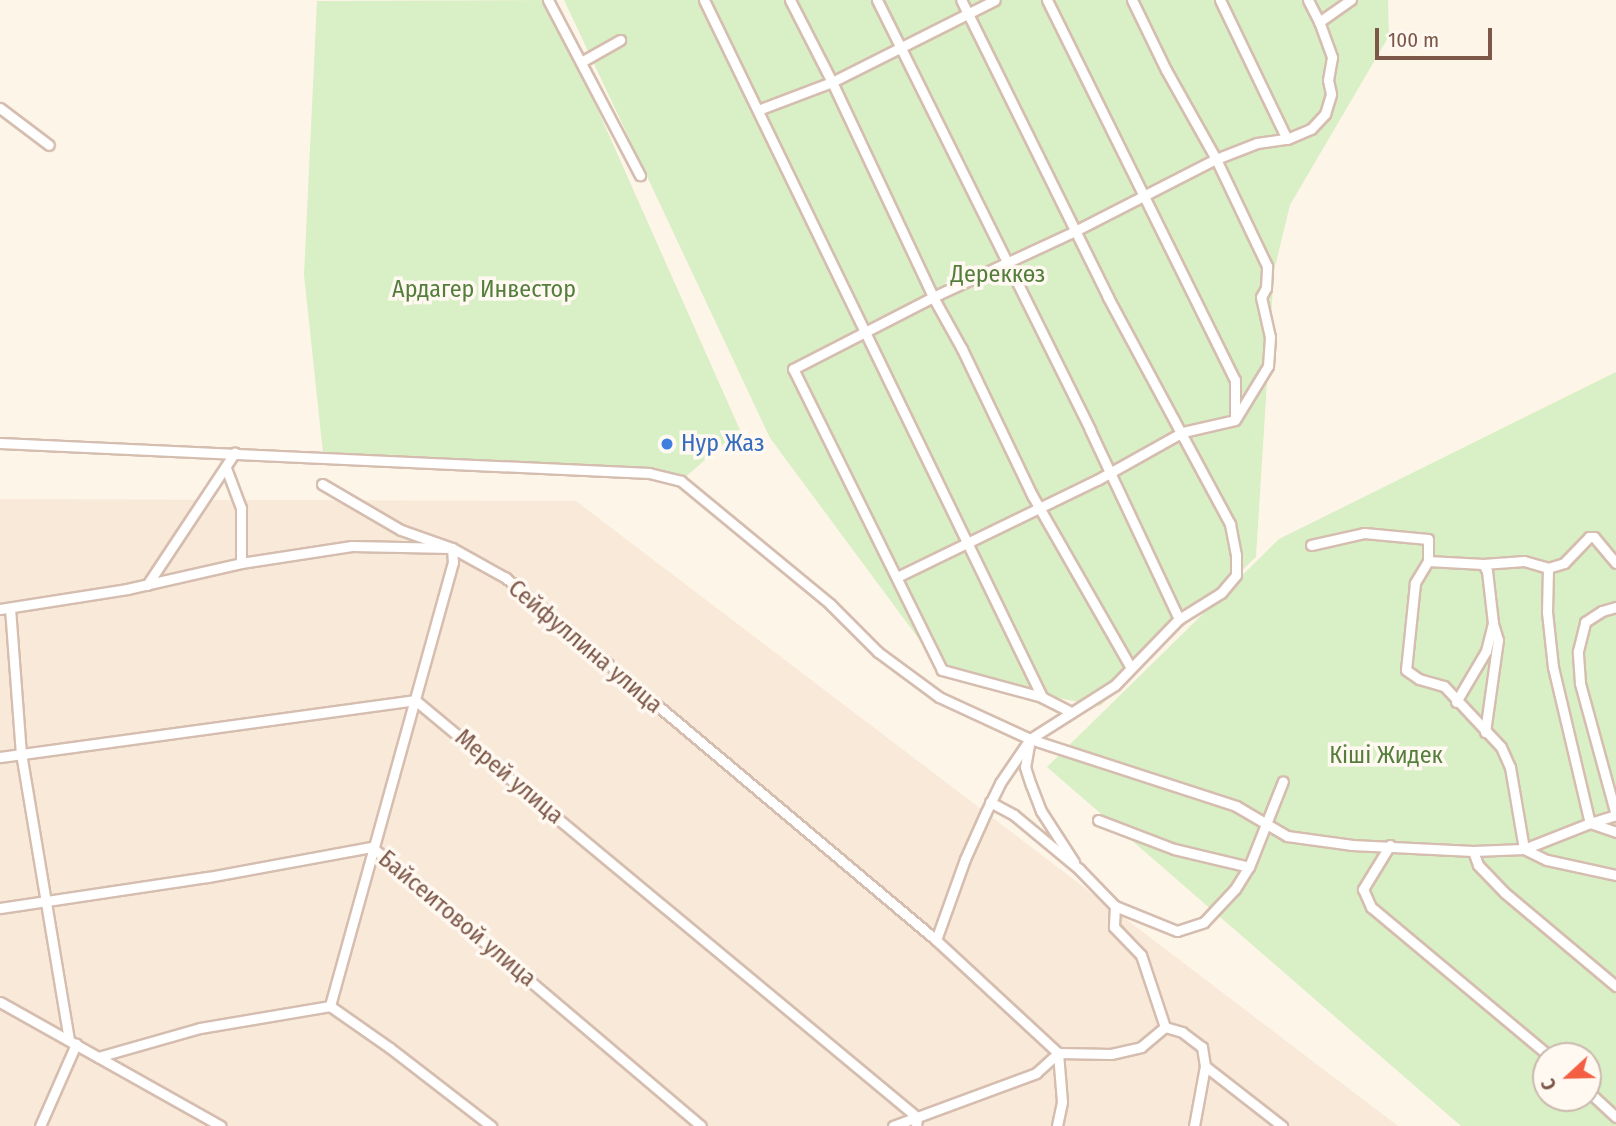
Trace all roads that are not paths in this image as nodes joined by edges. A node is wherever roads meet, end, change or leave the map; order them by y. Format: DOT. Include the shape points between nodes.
graph roads {
  1 [pos="548,0"];
  2 [pos="704,0"];
  3 [pos="790,0"];
  4 [pos="877,0"];
  5 [pos="961,0"];
  6 [pos="995,0"];
  7 [pos="1047,0"];
  8 [pos="1132,0"];
  9 [pos="1220,0"];
  10 [pos="1308,0"];
  11 [pos="1351,0"];
  12 [pos="967,14"];
  13 [pos="1318,22"];
  14 [pos="620,40"];
  15 [pos="900,47"];
  16 [pos="581,62"];
  17 [pos="832,82"];
  18 [pos="0,108"];
  19 [pos="758,110"];
  20 [pos="1287,139"];
  21 [pos="49,145"];
  22 [pos="1216,159"];
  23 [pos="640,175"];
  24 [pos="1143,195"];
  25 [pos="1075,231"];
  26 [pos="1005,263"];
  27 [pos="933,297"];
  28 [pos="865,329"];
  29 [pos="1236,420"];
  30 [pos="1183,432"];
  31 [pos="0,443"];
  32 [pos="235,452"];
  33 [pos="226,468"];
  34 [pos="1109,472"];
  35 [pos="322,484"];
  36 [pos="1040,508"];
  37 [pos="969,542"];
  38 [pos="1311,545"];
  39 [pos="452,548"];
  40 [pos="1428,561"];
  41 [pos="241,563"];
  42 [pos="1616,563"];
  43 [pos="1483,564"];
  44 [pos="1548,568"];
  45 [pos="897,578"];
  46 [pos="147,585"];
  47 [pos="1616,607"];
  48 [pos="5,608"];
  49 [pos="1179,619"];
  50 [pos="1493,623"];
  51 [pos="1130,666"];
  52 [pos="1042,697"];
  53 [pos="415,699"];
  54 [pos="1456,702"];
  55 [pos="1069,711"];
  56 [pos="1485,732"];
  57 [pos="1030,739"];
  58 [pos="21,753"];
  59 [pos="0,757"];
  60 [pos="1283,781"];
  61 [pos="990,802"];
  62 [pos="1098,820"];
  63 [pos="1590,823"];
  64 [pos="1266,824"];
  65 [pos="1616,832"];
  66 [pos="1390,845"];
  67 [pos="372,847"];
  68 [pos="1524,849"];
  69 [pos="1473,851"];
  70 [pos="1249,867"];
  71 [pos="1079,869"];
  72 [pos="1616,875"];
  73 [pos="45,901"];
  74 [pos="1115,906"];
  75 [pos="0,908"];
  76 [pos="936,940"];
  77 [pos="1616,986"];
  78 [pos="0,1002"];
  79 [pos="330,1006"];
  80 [pos="1165,1027"];
  81 [pos="72,1042"];
  82 [pos="1532,1042"];
  83 [pos="1058,1054"];
  84 [pos="98,1057"];
  85 [pos="1205,1066"];
  86 [pos="1602,1104"];
  87 [pos="1616,1117"];
  88 [pos="917,1121"];
  89 [pos="40,1126"];
  90 [pos="221,1126"];
  91 [pos="491,1126"];
  92 [pos="701,1126"];
  93 [pos="892,1126"];
  94 [pos="1057,1126"];
  95 [pos="1194,1126"];
  96 [pos="1282,1126"];
  1 -- 16 [label="street"];
  2 -- 19 [label="street"];
  3 -- 17 [label="street"];
  4 -- 15 [label="street"];
  5 -- 12 [label="street"];
  6 -- 12 [label="street"];
  7 -- 24 [label="street"];
  8 -- 22 [label="street"];
  9 -- 20 [label="street"];
  10 -- 13 [label="street"];
  11 -- 13 [label="street"];
  12 -- 15 [label="street"];
  12 -- 25 [label="street"];
  13 -- 20 [label="street" via="1332,57 1331,94 1325,114 1311,129"];
  14 -- 16 [label="street"];
  15 -- 17 [label="street"];
  15 -- 26 [label="street"];
  16 -- 23 [label="street"];
  17 -- 19 [label="street"];
  17 -- 27 [label="street"];
  18 -- 21 [label="street"];
  19 -- 28 [label="street"];
  20 -- 22 [label="street"];
  22 -- 24 [label="street"];
  22 -- 29 [label="street" via="1267,266 1261,297 1270,337 1268,366"];
  24 -- 25 [label="street"];
  24 -- 29 [label="street" via="1235,380"];
  25 -- 26 [label="street"];
  25 -- 30 [label="street"];
  26 -- 27 [label="street"];
  26 -- 34 [label="street"];
  27 -- 28 [label="street"];
  27 -- 36 [label="street"];
  28 -- 37 [label="street"];
  28 -- 45 [label="street" via="793,369"];
  29 -- 30 [label="street"];
  30 -- 34 [label="street"];
  30 -- 49 [label="street" via="1230,524 1236,575 1221,593"];
  31 -- 32 [label="street"];
  32 -- 33 [label="street"];
  32 -- 57 [label="street" via="649,473 681,481 830,604 878,652 939,696"];
  33 -- 41 [label="street" via="242,508"];
  33 -- 46 [label="street"];
  34 -- 36 [label="street"];
  34 -- 49 [label="street"];
  35 -- 39 [label="street" via="401,530"];
  36 -- 37 [label="street"];
  36 -- 51 [label="street"];
  37 -- 45 [label="street"];
  37 -- 52 [label="street"];
  38 -- 40 [label="street" via="1364,534 1408,535 1428,539"];
  39 -- 41 [label="street, Сейфуллина улица" via="352,546"];
  39 -- 53 [label="street" via="453,562"];
  39 -- 76 [label="street, Сейфуллина улица" via="506,578"];
  40 -- 43 [label="street"];
  40 -- 54 [label="street" via="1415,583 1406,670 1444,686"];
  41 -- 46 [label="street, Сейфуллина улица"];
  42 -- 44 [label="street" via="1589,537 1564,563"];
  43 -- 44 [label="street" via="1524,561"];
  43 -- 50 [label="street"];
  44 -- 63 [label="street" via="1553,667"];
  45 -- 52 [label="street" via="942,670"];
  46 -- 48 [label="street, Сейфуллина улица"];
  47 -- 63 [label="street" via="1585,622 1578,651 1580,684 1616,816"];
  48 -- 58 [label="street"];
  49 -- 51 [label="street"];
  50 -- 54 [label="street" via="1486,651"];
  50 -- 56 [label="street" via="1498,639"];
  51 -- 55 [label="street" via="1115,685"];
  52 -- 55 [label="street"];
  53 -- 58 [label="street"];
  53 -- 67 [label="street"];
  53 -- 88 [label="street, Мерей улица"];
  54 -- 56 [label="street"];
  55 -- 57 [label="street"];
  56 -- 68 [label="street" via="1501,747 1510,767"];
  57 -- 61 [label="street"];
  57 -- 64 [label="street" via="1189,789 1236,806"];
  57 -- 71 [label="street" via="1025,767 1031,785 1041,811"];
  58 -- 59 [label="street"];
  58 -- 73 [label="street"];
  60 -- 64 [label="street"];
  61 -- 71 [label="street" via="1014,815"];
  61 -- 76 [label="street"];
  62 -- 70 [label="street" via="1174,849"];
  63 -- 65 [label="street"];
  63 -- 68 [label="street"];
  64 -- 66 [label="street" via="1287,836"];
  64 -- 70 [label="street"];
  66 -- 69 [label="street"];
  66 -- 82 [label="street" via="1363,889 1371,907"];
  67 -- 73 [label="street, Байсеитовой улица"];
  67 -- 79 [label="street"];
  67 -- 92 [label="street, Байсеитовой улица"];
  68 -- 69 [label="street"];
  68 -- 72 [label="street" via="1547,860"];
  69 -- 77 [label="street" via="1478,865 1505,893"];
  70 -- 74 [label="street" via="1204,922 1177,931"];
  71 -- 74 [label="street"];
  73 -- 75 [label="street, Байсеитовой улица"];
  73 -- 81 [label="street"];
  74 -- 80 [label="street" via="1114,927 1141,955"];
  76 -- 83 [label="street, Сейфуллина улица"];
  78 -- 81 [label="street"];
  79 -- 84 [label="street" via="200,1028"];
  79 -- 91 [label="street"];
  80 -- 83 [label="street" via="1131,1049 1111,1054"];
  80 -- 85 [label="street" via="1182,1032 1202,1047"];
  81 -- 84 [label="street"];
  81 -- 89 [label="street"];
  83 -- 88 [label="street" via="1036,1073"];
  83 -- 94 [label="street" via="1062,1102"];
  84 -- 90 [label="street"];
  85 -- 95 [label="street"];
  85 -- 96 [label="street"];
  86 -- 87 [label="street"];
  88 -- 93 [label="street"];
}
